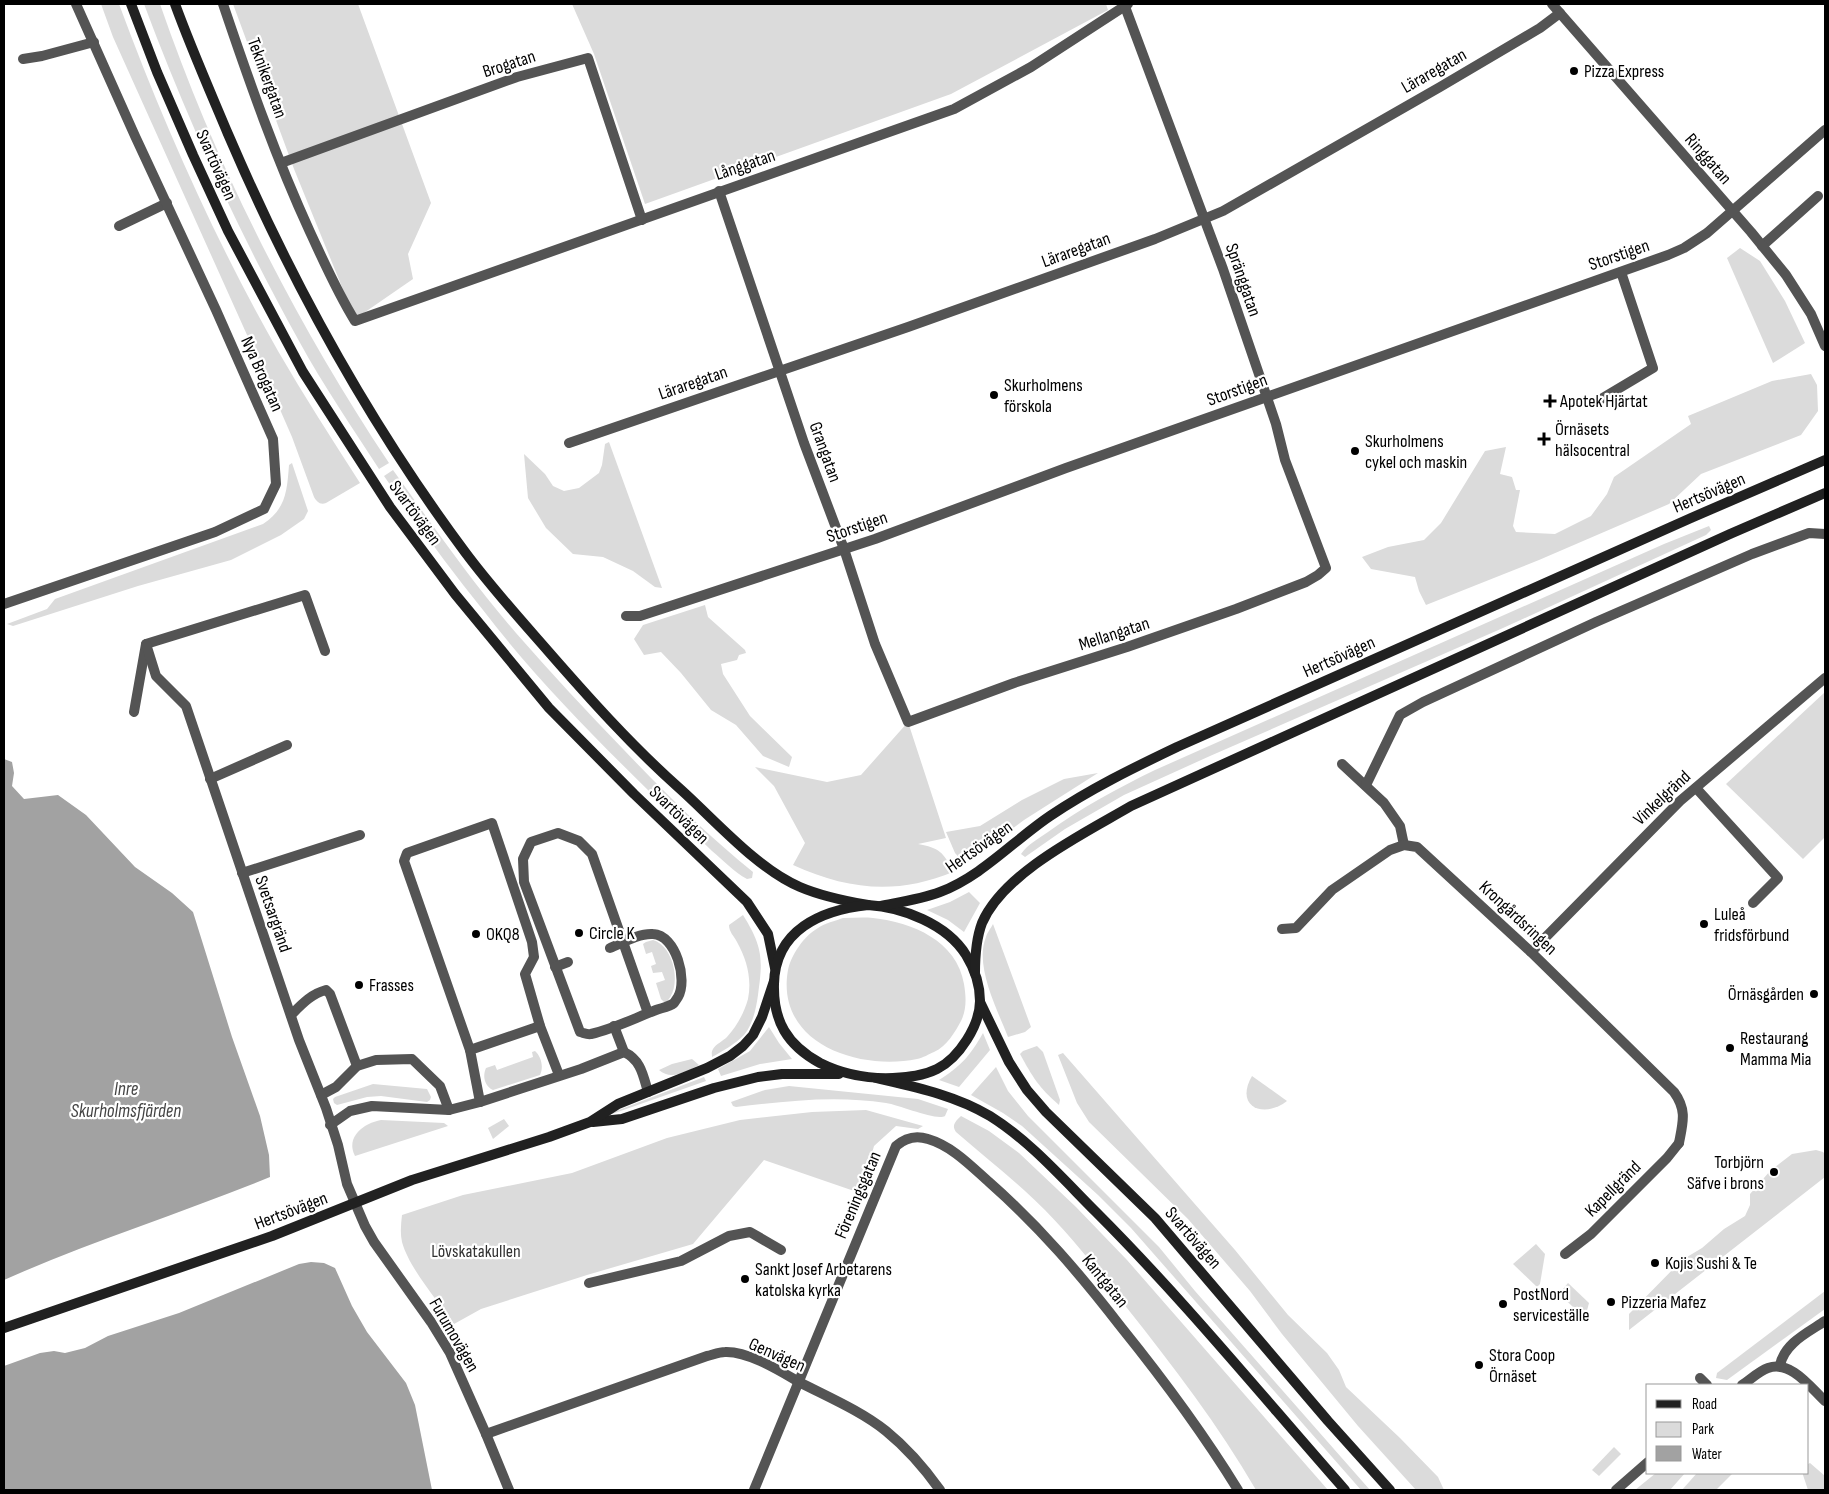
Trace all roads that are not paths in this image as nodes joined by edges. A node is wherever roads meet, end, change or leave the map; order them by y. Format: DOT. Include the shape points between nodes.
graph roads {
  1 [pos="76,4"];
  2 [pos="131,4"];
  3 [pos="175,4"];
  4 [pos="223,4"];
  5 [pos="1126,4"];
  6 [pos="1552,4"];
  7 [pos="1560,13"];
  8 [pos="94,42"];
  9 [pos="23,59"];
  10 [pos="1825,130"];
  11 [pos="280,163"];
  12 [pos="719,191"];
  13 [pos="1818,196"];
  14 [pos="167,203"];
  15 [pos="1733,212"];
  16 [pos="1204,219"];
  17 [pos="642,220"];
  18 [pos="119,226"];
  19 [pos="1762,246"];
  20 [pos="1621,272"];
  21 [pos="355,321"];
  22 [pos="1825,345"];
  23 [pos="778,371"];
  24 [pos="1266,396"];
  25 [pos="1596,402"];
  26 [pos="569,443"];
  27 [pos="1825,460"];
  28 [pos="1825,493"];
  29 [pos="1825,534"];
  30 [pos="844,549"];
  31 [pos="1326,568"];
  32 [pos="4,604"];
  33 [pos="626,616"];
  34 [pos="146,644"];
  35 [pos="325,651"];
  36 [pos="1825,678"];
  37 [pos="134,712"];
  38 [pos="908,722"];
  39 [pos="287,745"];
  40 [pos="1342,764"];
  41 [pos="210,779"];
  42 [pos="1366,786"];
  43 [pos="1696,788"];
  44 [pos="360,835"];
  45 [pos="1404,845"];
  46 [pos="242,874"];
  47 [pos="1753,903"];
  48 [pos="868,905"];
  49 [pos="881,906"];
  50 [pos="1282,928"];
  51 [pos="624,942"];
  52 [pos="610,948"];
  53 [pos="1531,952"];
  54 [pos="568,962"];
  55 [pos="555,967"];
  56 [pos="775,968"];
  57 [pos="975,972"];
  58 [pos="774,981"];
  59 [pos="980,1002"];
  60 [pos="648,1013"];
  61 [pos="291,1015"];
  62 [pos="540,1026"];
  63 [pos="614,1026"];
  64 [pos="470,1050"];
  65 [pos="624,1052"];
  66 [pos="357,1066"];
  67 [pos="853,1074"];
  68 [pos="560,1076"];
  69 [pos="876,1078"];
  70 [pos="648,1092"];
  71 [pos="321,1095"];
  72 [pos="480,1102"];
  73 [pos="449,1110"];
  74 [pos="590,1122"];
  75 [pos="330,1124"];
  76 [pos="907,1139"];
  77 [pos="1679,1143"];
  78 [pos="355,1204"];
  79 [pos="781,1250"];
  80 [pos="1565,1254"];
  81 [pos="589,1283"];
  82 [pos="1825,1321"];
  83 [pos="4,1328"];
  84 [pos="1780,1366"];
  85 [pos="798,1381"];
  86 [pos="1743,1384"];
  87 [pos="1807,1384"];
  88 [pos="1809,1386"];
  89 [pos="1825,1401"];
  90 [pos="486,1434"];
  91 [pos="1646,1464"];
  92 [pos="509,1490"];
  93 [pos="754,1490"];
  94 [pos="940,1490"];
  95 [pos="1238,1490"];
  96 [pos="1345,1490"];
  97 [pos="1390,1490"];
  98 [pos="1616,1490"];
  1 -- 8 [label="street, Nya Brogatan"];
  2 -- 56 [label="main road, Svartövägen" via="228,231 303,372 353,452 455,594 549,708 747,902 768,934"];
  3 -- 48 [label="main road, Svartövägen" via="239,160 282,252 332,344 381,430 420,489 492,586 575,682 648,759 738,843 776,874 799,887"];
  4 -- 11 [label="street, Teknikergatan"];
  5 -- 12 [label="street, Långgatan" via="1031,67 954,109"];
  5 -- 16 [label="street, Spränggatan"];
  6 -- 7 [label="street, Ringgatan"];
  7 -- 15 [label="street, Ringgatan"];
  7 -- 16 [label="street, Läraregatan" via="1440,87"];
  8 -- 9 [label="street"];
  8 -- 14 [label="street, Nya Brogatan"];
  10 -- 15 [label="street, Storstigen"];
  11 -- 17 [label="street, Brogatan" via="517,77 588,58"];
  11 -- 21 [label="street, Teknikergatan" via="330,276"];
  12 -- 17 [label="street, Långgatan"];
  12 -- 23 [label="street, Grangatan"];
  13 -- 19 [label="street"];
  14 -- 18 [label="street"];
  14 -- 32 [label="street, Nya Brogatan" via="273,439 276,484 264,509 215,532"];
  15 -- 19 [label="street, Ringgatan"];
  15 -- 20 [label="street, Storstigen" via="1684,248"];
  16 -- 23 [label="street, Läraregatan"];
  16 -- 24 [label="street, Spränggatan"];
  17 -- 21 [label="street, Långgatan"];
  19 -- 22 [label="street, Ringgatan" via="1800,296"];
  20 -- 24 [label="street, Storstigen"];
  20 -- 25 [label="street" via="1654,368"];
  23 -- 26 [label="street, Läraregatan"];
  23 -- 30 [label="street, Grangatan"];
  24 -- 30 [label="street, Storstigen"];
  24 -- 31 [label="street, Spränggatan" via="1285,460"];
  27 -- 49 [label="main road, Hertsövägen" via="1169,751 1079,797 967,878 924,897"];
  28 -- 57 [label="main road" via="1132,806 1029,869 1002,894 991,907 980,930"];
  29 -- 42 [label="street" via="1809,533 1752,554 1596,622 1400,715"];
  30 -- 33 [label="street, Storstigen" via="640,616"];
  30 -- 38 [label="street, Grangatan" via="875,644"];
  31 -- 38 [label="street, Mellangatan" via="1306,582 1236,609"];
  34 -- 35 [label="street" via="305,595"];
  34 -- 37 [label="street"];
  34 -- 41 [label="street, Svetsargränd" via="156,676 186,706"];
  36 -- 43 [label="street, Vinkelgränd"];
  39 -- 41 [label="street"];
  40 -- 42 [label="street"];
  41 -- 46 [label="street, Svetsargränd"];
  42 -- 45 [label="street" via="1384,802 1400,826"];
  43 -- 47 [label="street" via="1778,878"];
  43 -- 53 [label="street, Vinkelgränd"];
  44 -- 46 [label="street"];
  45 -- 50 [label="street" via="1390,850 1332,890 1296,928"];
  45 -- 53 [label="street, Krongårdsringen" via="1412,845 1422,851"];
  46 -- 61 [label="street, Svetsargränd"];
  48 -- 49 [label="main road"];
  48 -- 56 [label="main road" via="838,909 806,924 787,943"];
  49 -- 57 [label="main road" via="916,917 942,931 965,953"];
  51 -- 52 [label="street"];
  51 -- 55 [label="street" via="592,854 579,841 558,833 531,842 522,859 524,882"];
  51 -- 60 [label="street"];
  51 -- 60 [label="street" via="645,934 657,934 672,947 679,964 682,978 679,996 674,1003"];
  53 -- 77 [label="street, Krongårdsringen" via="1674,1092 1681,1102 1684,1116"];
  54 -- 55 [label="street"];
  55 -- 63 [label="street" via="580,1032 590,1034"];
  56 -- 58 [label="main road"];
  57 -- 59 [label="main road"];
  58 -- 67 [label="main road" via="775,1011 790,1041 809,1057"];
  58 -- 70 [label="main road, Hertsövägen" via="762,1017 743,1046 707,1068"];
  59 -- 69 [label="main road" via="969,1038 946,1064 912,1077"];
  59 -- 97 [label="main road, Svartövägen" via="1009,1062 1027,1090 1154,1218"];
  60 -- 63 [label="street"];
  61 -- 66 [label="street" via="308,999 326,990"];
  61 -- 71 [label="street, Svetsargränd"];
  62 -- 64 [label="street"];
  62 -- 64 [label="street" via="525,974 534,957 532,942 495,829 492,824 486,825 407,853 404,861"];
  62 -- 68 [label="street"];
  63 -- 65 [label="street"];
  64 -- 72 [label="street"];
  65 -- 68 [label="street"];
  65 -- 70 [label="street" via="639,1063"];
  66 -- 71 [label="street" via="336,1087"];
  66 -- 73 [label="street" via="376,1060 412,1059 440,1086"];
  67 -- 69 [label="main road"];
  67 -- 74 [label="main road, Hertsövägen" via="758,1077 622,1119"];
  68 -- 72 [label="street"];
  69 -- 96 [label="main road" via="960,1101 990,1116 1018,1136 1151,1267"];
  70 -- 74 [label="main road, Hertsövägen" via="618,1104"];
  71 -- 75 [label="street, Svetsargränd"];
  72 -- 73 [label="street"];
  73 -- 75 [label="street" via="372,1106 350,1111"];
  74 -- 78 [label="main road, Hertsövägen" via="412,1180"];
  75 -- 78 [label="street, Svetsargränd"];
  76 -- 85 [label="street, Föreningsgatan" via="896,1146"];
  76 -- 95 [label="street, Kantgatan" via="927,1138 951,1150 1046,1236 1151,1365"];
  77 -- 80 [label="street, Kapellgränd" via="1591,1234"];
  78 -- 83 [label="main road, Hertsövägen" via="272,1236"];
  78 -- 90 [label="street, Furumovägen" via="374,1242 450,1353"];
  79 -- 81 [label="street" via="750,1232 729,1236 681,1261"];
  82 -- 84 [label="street" via="1792,1344"];
  84 -- 86 [label="street" via="1767,1368"];
  84 -- 87 [label="street" via="1795,1373"];
  85 -- 90 [label="street, Genvägen" via="776,1368 726,1352"];
  85 -- 93 [label="street, Föreningsgatan"];
  85 -- 94 [label="street, Genvägen" via="884,1430 916,1460"];
  88 -- 89 [label="street"];
  90 -- 92 [label="street, Furumovägen"];
  91 -- 98 [label="street"];
}
